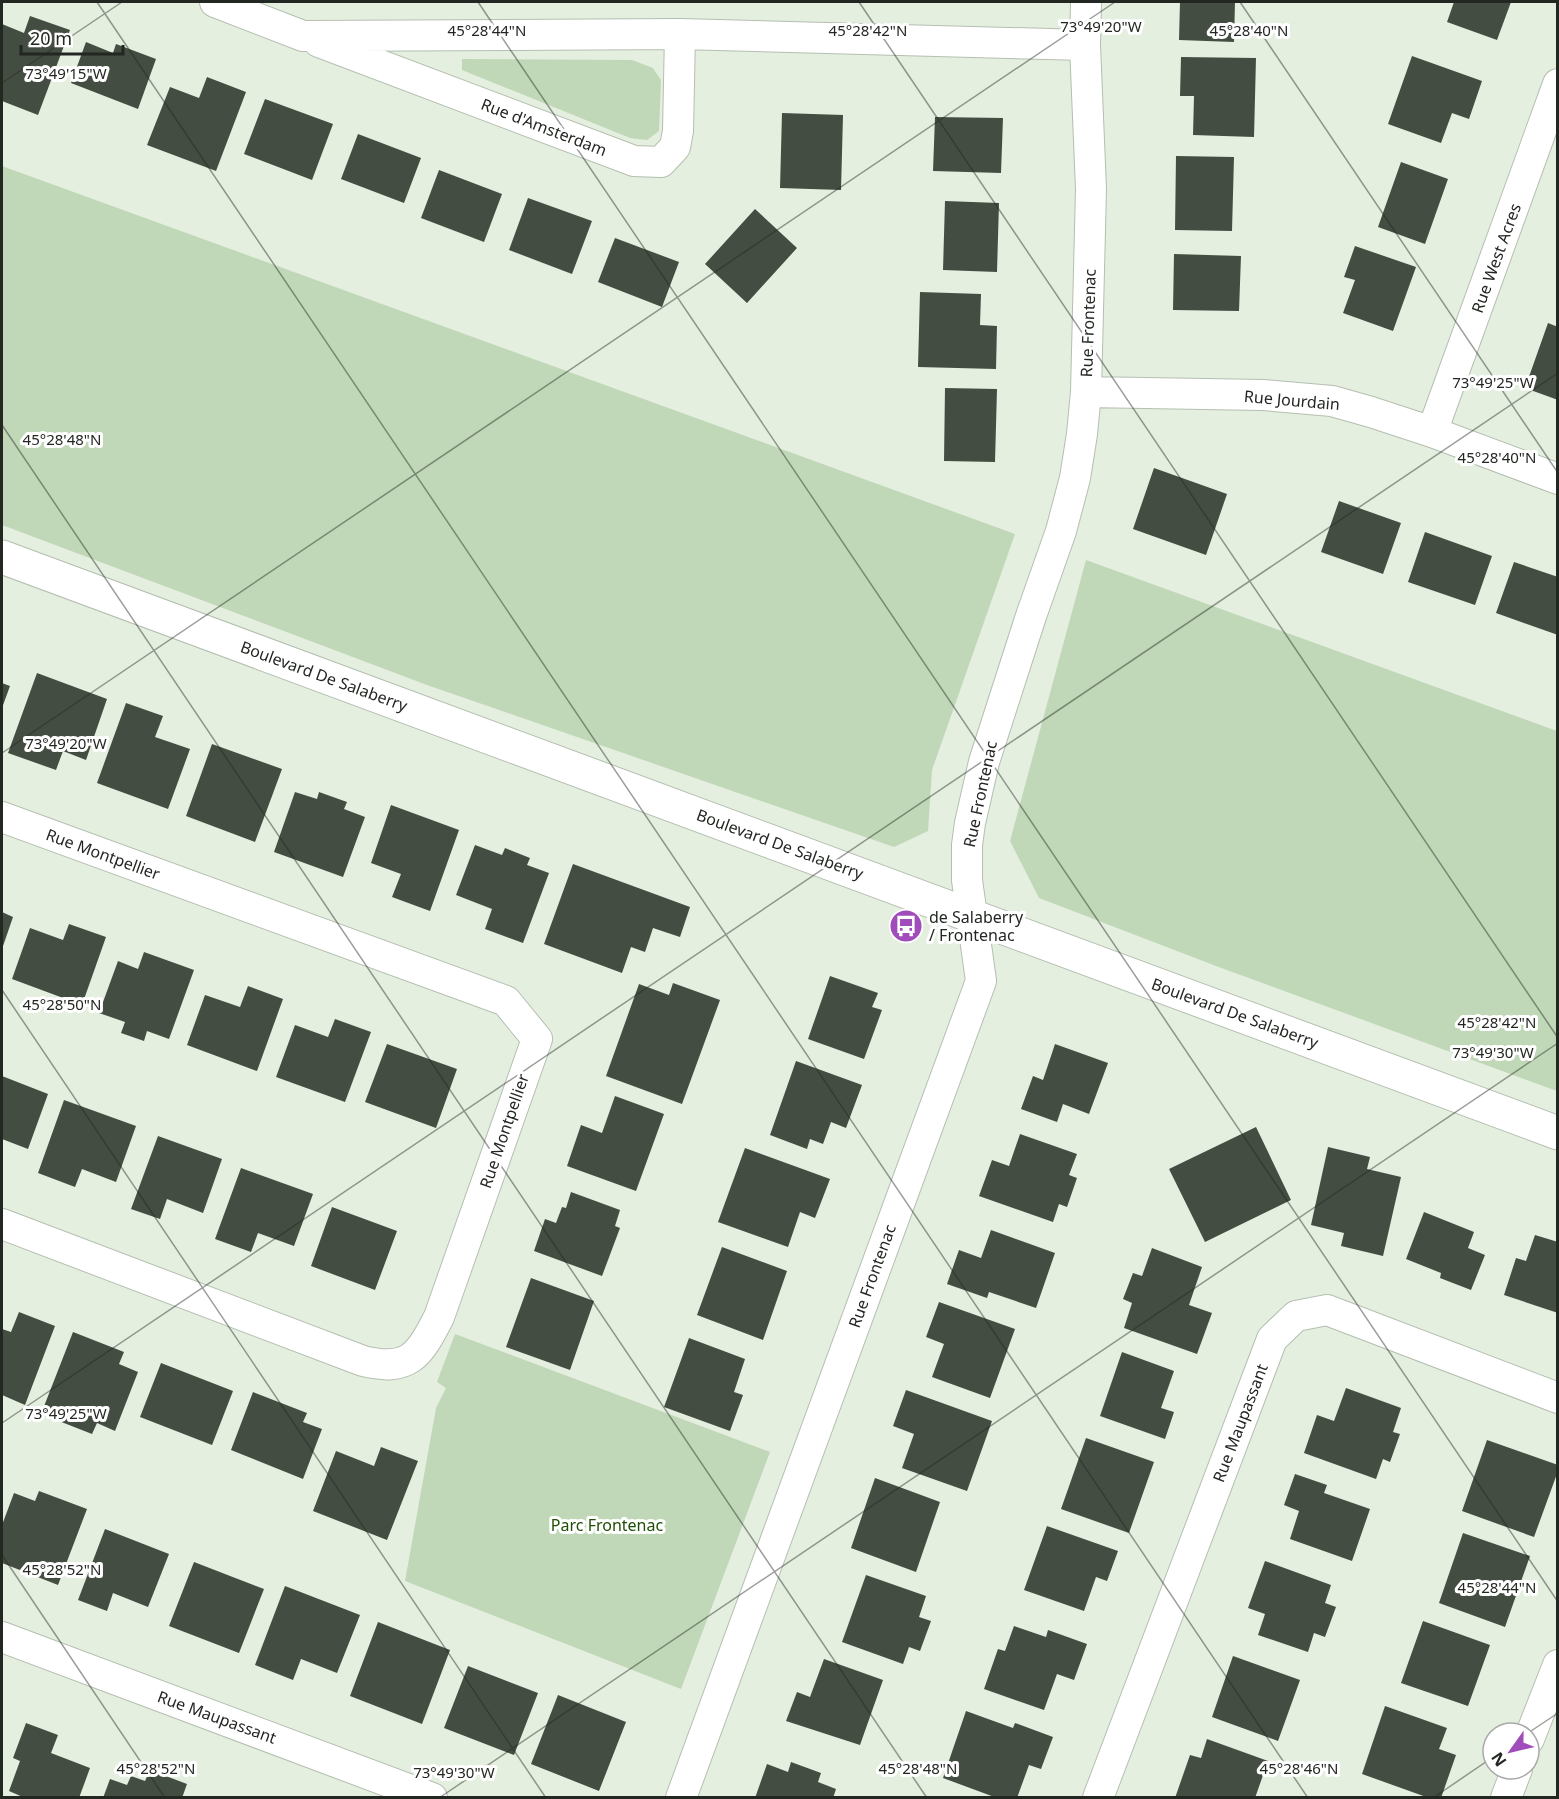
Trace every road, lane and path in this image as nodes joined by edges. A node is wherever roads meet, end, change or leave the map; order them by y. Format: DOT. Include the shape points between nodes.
graph roads {
  1 [pos="215,2"];
  2 [pos="1086,2"];
  3 [pos="680,34"];
  4 [pos="303,36"];
  5 [pos="1085,45"];
  6 [pos="1557,84"];
  7 [pos="1086,392"];
  8 [pos="1432,432"];
  9 [pos="1557,479"];
  10 [pos="2,557"];
  11 [pos="2,817"];
  12 [pos="972,917"];
  13 [pos="1557,1132"];
  14 [pos="2,1224"];
  15 [pos="1557,1398"];
  16 [pos="2,1637"];
  17 [pos="1557,1665"];
  18 [pos="1536,1721"];
  19 [pos="1512,1781"];
  20 [pos="432,1797"];
  21 [pos="681,1797"];
  22 [pos="1098,1797"];
  23 [pos="1506,1797"];
  1 -- 4 [label="street, Rue d'Amsterdam"];
  2 -- 5 [label="street, Rue Frontenac"];
  3 -- 4 [label="street, Rue d'Amsterdam"];
  3 -- 4 [label="street, Rue d'Amsterdam" via="678,131 675,147 661,162 634,161"];
  3 -- 5 [label="street, Rue d'Amsterdam"];
  5 -- 7 [label="street, Rue Frontenac" via="1091,189"];
  6 -- 8 [label="street, Rue West Acres"];
  7 -- 8 [label="street, Rue Jourdain" via="1314,399 1356,407"];
  7 -- 12 [label="street, Rue Frontenac" via="1070,498 988,752 973,812 966,865"];
  8 -- 9 [label="street, Rue Jourdain"];
  10 -- 12 [label="street, Boulevard De Salaberry"];
  11 -- 14 [label="street, Rue Montpellier" via="506,1001 537,1039 439,1317 426,1342 407,1361 389,1365 363,1361"];
  12 -- 13 [label="street, Boulevard De Salaberry"];
  12 -- 21 [label="street, Rue Frontenac" via="981,981"];
  15 -- 22 [label="street, Rue Maupassant" via="1327,1310 1296,1316 1272,1339"];
  16 -- 20 [label="street, Rue Maupassant"];
  17 -- 18 [label="street"];
  19 -- 23 [label="street"];
}
